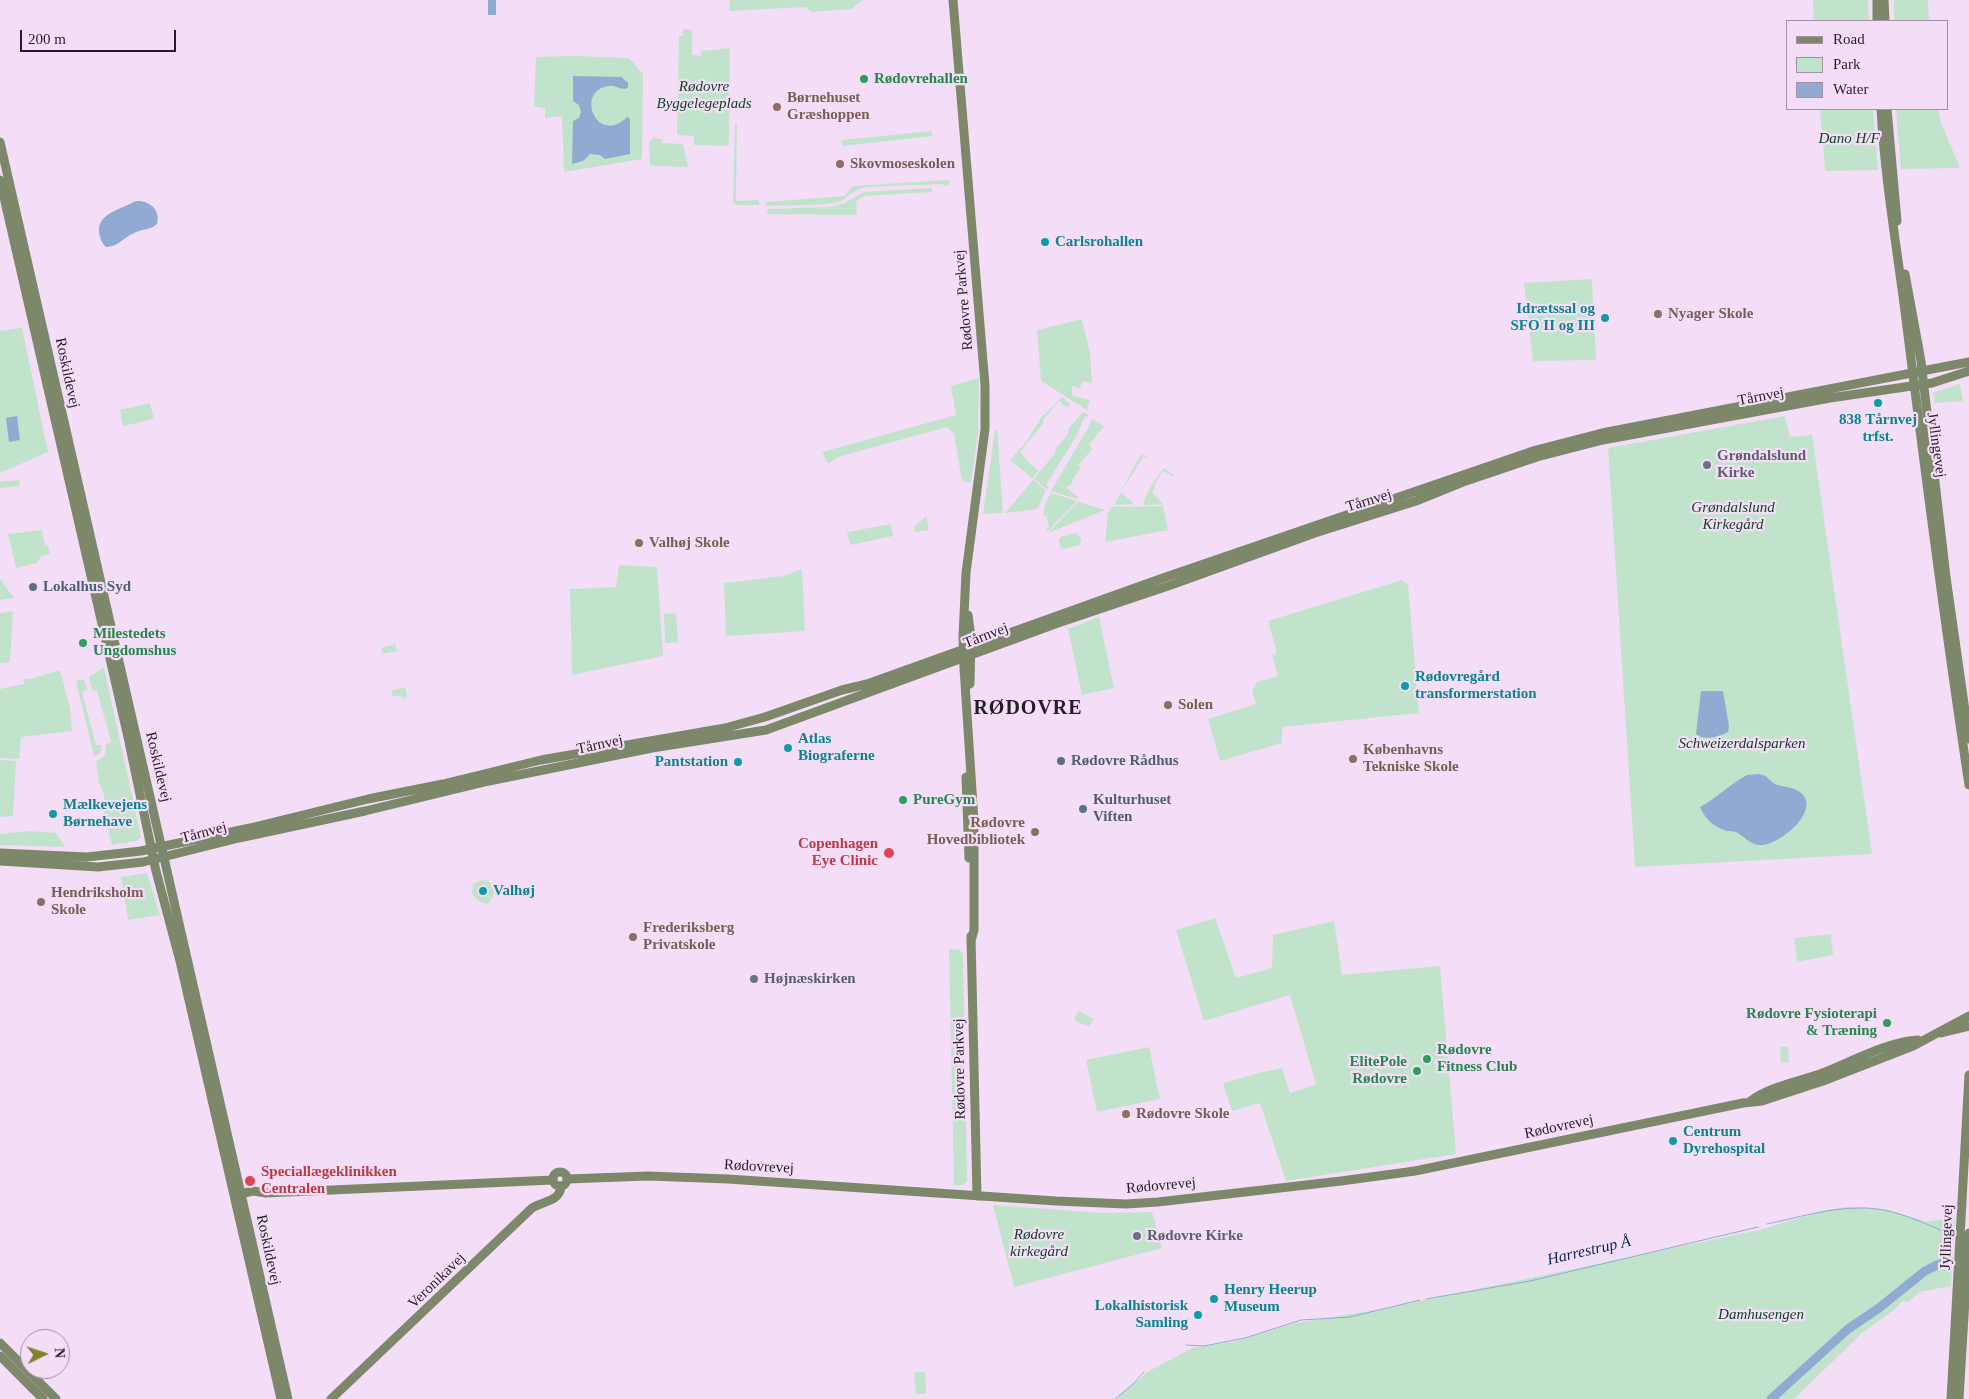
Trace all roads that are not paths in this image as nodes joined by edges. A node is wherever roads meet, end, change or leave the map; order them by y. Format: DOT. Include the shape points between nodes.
graph roads {
  1 [pos="953,0"];
  2 [pos="1877,0"];
  3 [pos="1884,0"];
  4 [pos="1877,20"];
  5 [pos="1885,20"];
  6 [pos="1881,110"];
  7 [pos="1888,110"];
  8 [pos="0,142"];
  9 [pos="0,180"];
  10 [pos="37,323"];
  11 [pos="1969,362"];
  12 [pos="1969,371"];
  13 [pos="1912,374"];
  14 [pos="1924,378"];
  15 [pos="1914,386"];
  16 [pos="967,647"];
  17 [pos="967,658"];
  18 [pos="1969,739"];
  19 [pos="1969,785"];
  20 [pos="163,846"];
  21 [pos="152,849"];
  22 [pos="0,853"];
  23 [pos="165,857"];
  24 [pos="154,860"];
  25 [pos="0,861"];
  26 [pos="1969,1016"];
  27 [pos="1969,1026"];
  28 [pos="1933,1035"];
  29 [pos="1969,1075"];
  30 [pos="568,1179"];
  31 [pos="553,1180"];
  32 [pos="561,1187"];
  33 [pos="977,1196"];
  34 [pos="238,1198"];
  35 [pos="1969,1233"];
  36 [pos="0,1343"];
  37 [pos="0,1356"];
  38 [pos="43,1399"];
  39 [pos="56,1399"];
  40 [pos="281,1399"];
  41 [pos="288,1399"];
  42 [pos="331,1399"];
  43 [pos="1951,1399"];
  44 [pos="1960,1399"];
  1 -- 16 [label="street, Rødovre Parkvej" via="985,385 985,429 967,567"];
  2 -- 4 [label="street"];
  3 -- 5 [label="street"];
  6 -- 13 [label="street, Jyllingevej" via="1889,206"];
  7 -- 14 [label="street, Jyllingevej" via="1898,230"];
  8 -- 10 [label="street, Roskildevej"];
  9 -- 10 [label="street, Roskildevej"];
  10 -- 20 [label="street, Roskildevej"];
  10 -- 21 [label="street, Roskildevej"];
  11 -- 14 [label="street, Tårnvej"];
  12 -- 14 [label="street, Tårnvej"];
  13 -- 14 [label="street, Tårnvej"];
  13 -- 15 [label="street, Jyllingevej"];
  13 -- 16 [label="street, Tårnvej" via="1602,433 1536,450"];
  14 -- 15 [label="street, Tårnvej"];
  14 -- 18 [label="street, Jyllingevej" via="1946,577"];
  15 -- 17 [label="street, Tårnvej" via="1830,398 1603,440 1537,456"];
  15 -- 19 [label="street, Jyllingevej"];
  16 -- 17 [label="street, Rødovre Parkvej"];
  16 -- 20 [label="street, Tårnvej" via="867,684 725,728 548,759"];
  17 -- 23 [label="street, Tårnvej" via="766,730 652,748 489,781"];
  17 -- 33 [label="street, Rødovre Parkvej"];
  20 -- 21 [label="street, Tårnvej"];
  20 -- 23 [label="street, Roskildevej"];
  21 -- 22 [label="street, Tårnvej" via="87,856"];
  21 -- 24 [label="street, Roskildevej"];
  23 -- 24 [label="street, Tårnvej"];
  23 -- 34 [label="street, Roskildevej"];
  24 -- 25 [label="street, Tårnvej" via="98,867"];
  24 -- 34 [label="street, Roskildevej"];
  26 -- 28 [label="street, Rødovrevej"];
  27 -- 28 [label="street, Rødovrevej"];
  28 -- 33 [label="street, Rødovrevej" via="1897,1044 1759,1094 1749,1102 1462,1162 1341,1181 1127,1204"];
  29 -- 43 [label="street, Jyllingevej"];
  30 -- 31 [label="street" via="560,1172"];
  30 -- 32 [label="street"];
  30 -- 33 [label="street, Rødovrevej" via="710,1178"];
  31 -- 32 [label="street"];
  31 -- 34 [label="street" via="253,1191"];
  32 -- 42 [label="street, Veronikavej" via="558,1196 532,1208"];
  34 -- 40 [label="street, Roskildevej"];
  34 -- 41 [label="street, Roskildevej"];
  35 -- 44 [label="street, Jyllingevej"];
  36 -- 39 [label="street"];
  37 -- 38 [label="street"];
}
